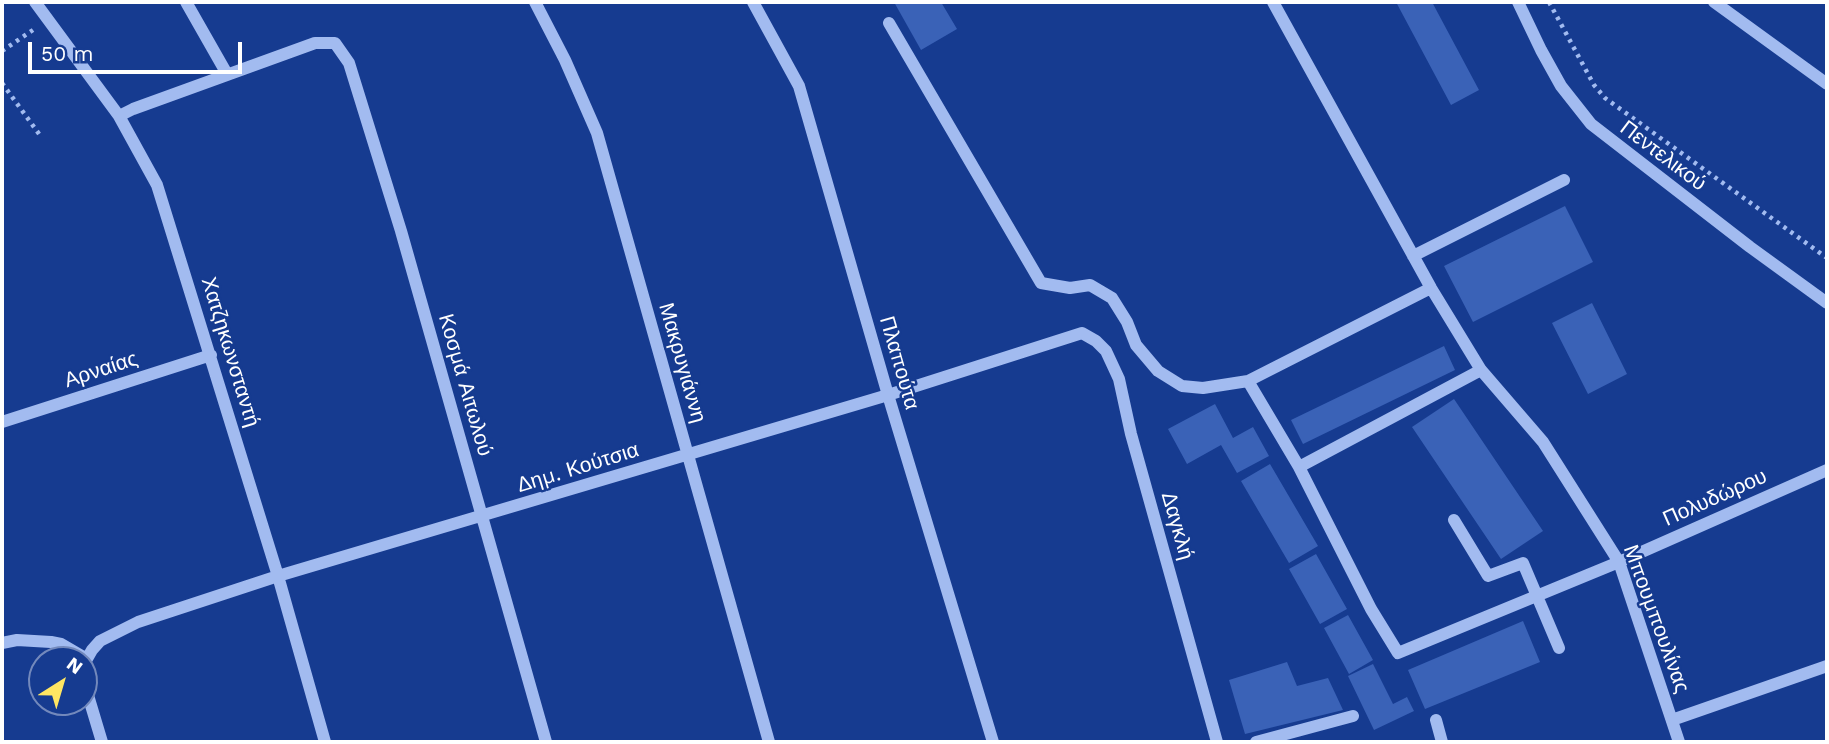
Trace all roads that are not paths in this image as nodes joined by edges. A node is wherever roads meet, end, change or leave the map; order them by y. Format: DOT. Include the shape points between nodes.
graph roads {
  1 [pos="35,2"];
  2 [pos="186,2"];
  3 [pos="536,2"];
  4 [pos="753,2"];
  5 [pos="1273,2"];
  6 [pos="1518,2"];
  7 [pos="1714,2"];
  8 [pos="889,23"];
  9 [pos="227,74"];
  10 [pos="1827,84"];
  11 [pos="119,116"];
  12 [pos="1563,180"];
  13 [pos="1413,256"];
  14 [pos="1431,288"];
  15 [pos="1827,303"];
  16 [pos="1082,333"];
  17 [pos="211,355"];
  18 [pos="1481,370"];
  19 [pos="1248,381"];
  20 [pos="888,395"];
  21 [pos="2,422"];
  22 [pos="688,455"];
  23 [pos="1299,467"];
  24 [pos="1827,470"];
  25 [pos="482,517"];
  26 [pos="1454,520"];
  27 [pos="1619,562"];
  28 [pos="278,576"];
  29 [pos="1537,594"];
  30 [pos="2,643"];
  31 [pos="65,646"];
  32 [pos="98,646"];
  33 [pos="1559,648"];
  34 [pos="1827,666"];
  35 [pos="94,716"];
  36 [pos="1353,716"];
  37 [pos="1436,720"];
  38 [pos="1672,720"];
  39 [pos="102,742"];
  40 [pos="325,742"];
  41 [pos="546,742"];
  42 [pos="769,742"];
  43 [pos="993,742"];
  44 [pos="1217,742"];
  45 [pos="1256,742"];
  46 [pos="1442,742"];
  47 [pos="1679,742"];
  1 -- 11 [label="street, Χατζηκωνσταντή"];
  2 -- 9 [label="street"];
  3 -- 22 [label="street, Μακρυγιάννη" via="597,134"];
  4 -- 20 [label="street, Πλαπούτα" via="799,86"];
  5 -- 13 [label="street, Μπουμπουλίνας"];
  6 -- 15 [label="street, Πεντελικού" via="1561,86 1591,124"];
  7 -- 10 [label="street"];
  8 -- 19 [label="street" via="1041,283 1070,288 1090,285 1112,298 1136,345 1158,371 1182,386 1203,388"];
  9 -- 11 [label="street"];
  9 -- 25 [label="street, Κοσμά Αιτωλού" via="315,43 335,43 349,63"];
  11 -- 17 [label="street, Χατζηκωνσταντή" via="157,185"];
  12 -- 13 [label="street"];
  13 -- 14 [label="street, Μπουμπουλίνας"];
  14 -- 18 [label="street, Μπουμπουλίνας"];
  14 -- 19 [label="street"];
  16 -- 20 [label="street, Δημ. Κούτσια"];
  16 -- 44 [label="street, Δαγκλή" via="1107,352 1119,379"];
  17 -- 21 [label="street, Αρναίας"];
  17 -- 28 [label="street, Χατζηκωνσταντή"];
  18 -- 23 [label="street"];
  18 -- 27 [label="street, Μπουμπουλίνας" via="1543,442"];
  19 -- 23 [label="street"];
  20 -- 22 [label="street, Δημ. Κούτσια"];
  20 -- 43 [label="street, Πλαπούτα"];
  22 -- 25 [label="street, Δημ. Κούτσια"];
  22 -- 42 [label="street, Μακρυγιάννη"];
  23 -- 29 [label="street, Πολυδώρου" via="1398,653"];
  24 -- 27 [label="street, Πολυδώρου"];
  25 -- 28 [label="street, Δημ. Κούτσια"];
  25 -- 41 [label="street, Κοσμά Αιτωλού"];
  26 -- 29 [label="street" via="1488,576 1523,563"];
  27 -- 29 [label="street, Πολυδώρου"];
  27 -- 38 [label="street, Μπουμπουλίνας"];
  28 -- 32 [label="street, Δημ. Κούτσια" via="124,627"];
  28 -- 40 [label="street, Χατζηκωνσταντή"];
  29 -- 33 [label="street"];
  30 -- 31 [label="street" via="17,640"];
  34 -- 38 [label="street"];
  35 -- 39 [label="street"];
  36 -- 45 [label="street"];
  37 -- 46 [label="street"];
  38 -- 47 [label="street, Μπουμπουλίνας"];
}
